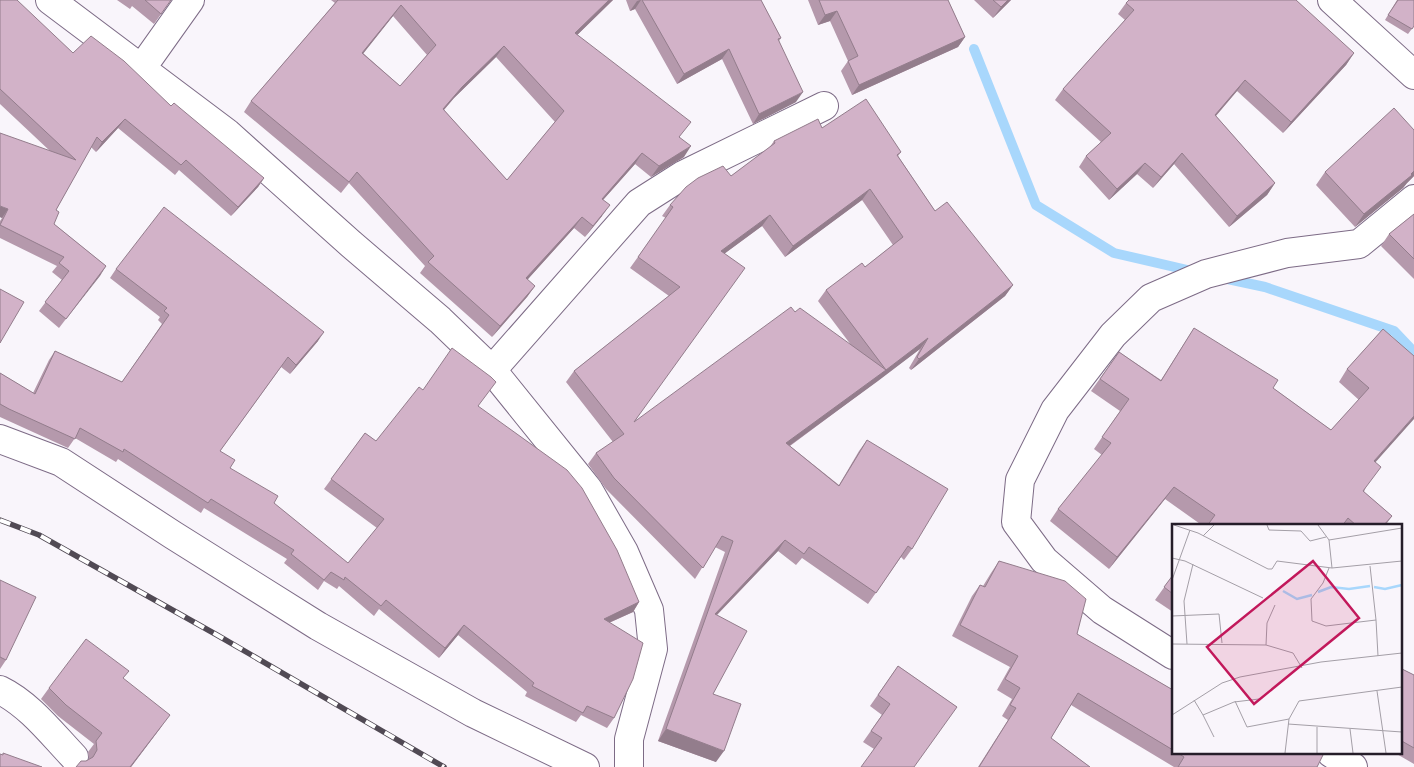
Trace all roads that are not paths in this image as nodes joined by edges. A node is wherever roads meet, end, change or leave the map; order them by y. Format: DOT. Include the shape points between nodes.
graph roads {
  1 [pos="50,0"];
  2 [pos="190,0"];
  3 [pos="1332,0"];
  4 [pos="141,69"];
  5 [pos="1414,75"];
  6 [pos="824,106"];
  7 [pos="1414,199"];
  8 [pos="492,370"];
  9 [pos="0,439"];
  10 [pos="1172,654"];
  11 [pos="0,690"];
  12 [pos="1333,754"];
  13 [pos="74,757"];
  14 [pos="585,767"];
  15 [pos="629,767"];
  16 [pos="1353,767"];
  1 -- 4 [label="street"];
  2 -- 4 [label="street"];
  3 -- 5 [label="street"];
  4 -- 8 [label="street" via="228,133"];
  6 -- 8 [label="street" via="684,175 639,203"];
  7 -- 10 [label="street" via="1359,244 1287,253 1206,274 1151,298 1113,336 1055,410 1020,480 1016,522 1044,560 1102,610"];
  8 -- 15 [label="street" via="588,489 624,552 649,610 653,649 628,739"];
  9 -- 14 [label="street" via="61,462 318,626 473,713"];
  11 -- 13 [label="street" via="34,716"];
  12 -- 16 [label="street"];
}
